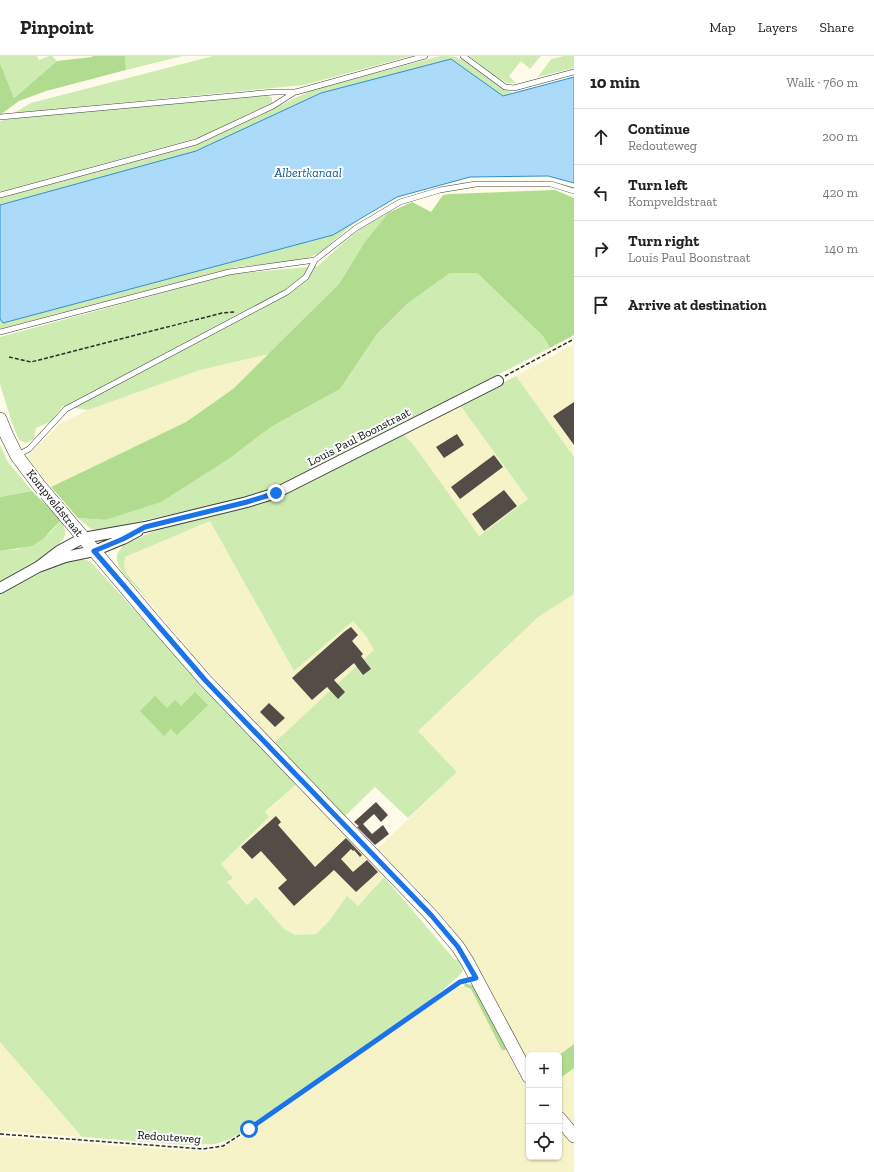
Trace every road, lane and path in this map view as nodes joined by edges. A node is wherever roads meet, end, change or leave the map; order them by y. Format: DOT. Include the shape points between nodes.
graph roads {
  1 [pos="425,56"];
  2 [pos="463,56"];
  3 [pos="574,72"];
  4 [pos="296,92"];
  5 [pos="0,117"];
  6 [pos="574,191"];
  7 [pos="0,195"];
  8 [pos="315,260"];
  9 [pos="236,312"];
  10 [pos="0,332"];
  11 [pos="574,339"];
  12 [pos="9,357"];
  13 [pos="498,380"];
  14 [pos="0,419"];
  15 [pos="17,456"];
  16 [pos="145,527"];
  17 [pos="83,538"];
  18 [pos="94,551"];
  19 [pos="38,567"];
  20 [pos="0,588"];
  21 [pos="476,978"];
  22 [pos="526,1071"];
  23 [pos="562,1122"];
  24 [pos="0,1134"];
  25 [pos="574,1136"];
  1 -- 4 [label="lane"];
  2 -- 3 [label="lane" via="505,87 514,88"];
  4 -- 5 [label="lane"];
  4 -- 7 [label="lane" via="273,106 196,142"];
  6 -- 8 [label="lane" via="551,184 476,184 440,190 400,202 356,228"];
  8 -- 10 [label="lane" via="229,272"];
  8 -- 15 [label="lane" via="306,277 287,292 66,409 29,449"];
  9 -- 12 [label="path" via="222,313 31,362"];
  11 -- 13 [label="path"];
  13 -- 16 [label="street, Louis Paul Boonstraat" via="276,493"];
  14 -- 15 [label="street, Kompveldstraat"];
  15 -- 17 [label="street, Kompveldstraat"];
  16 -- 17 [label="street, Louis Paul Boonstraat"];
  16 -- 18 [label="street, Louis Paul Boonstraat"];
  17 -- 18 [label="street, Kompveldstraat"];
  17 -- 19 [label="street, Louis Paul Boonstraat" via="59,551"];
  18 -- 19 [label="street, Louis Paul Boonstraat"];
  18 -- 21 [label="street, Kompveldstraat" via="205,680 431,915 458,947"];
  19 -- 20 [label="street"];
  21 -- 22 [label="street, Kompveldstraat"];
  21 -- 24 [label="path, Redouteweg" via="460,982 223,1146 203,1149"];
  23 -- 25 [label="street"];
}
